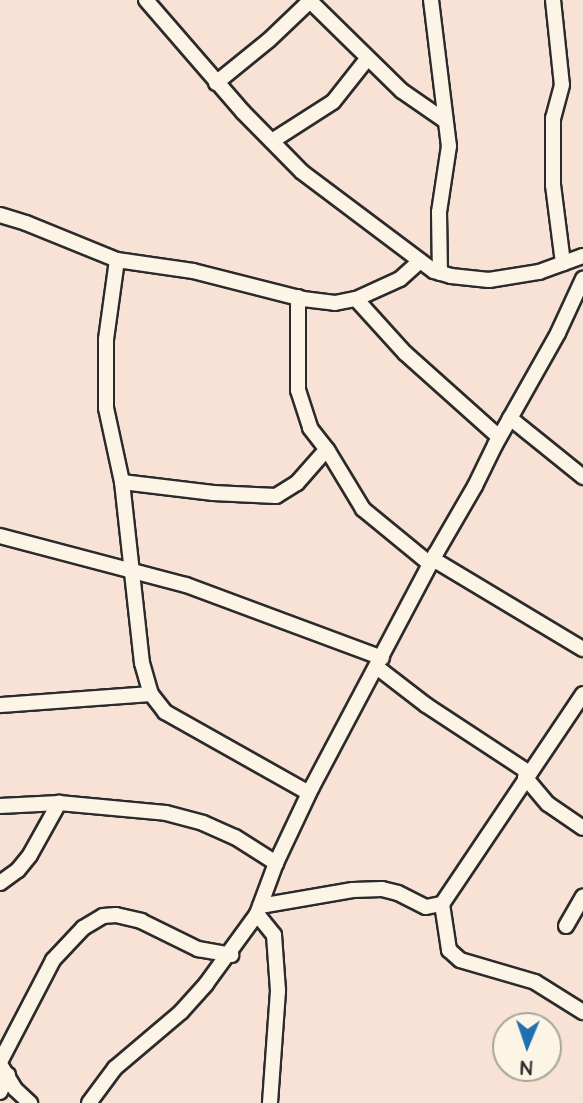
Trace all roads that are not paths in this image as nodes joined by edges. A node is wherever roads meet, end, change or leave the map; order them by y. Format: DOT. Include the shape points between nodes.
graph roads {
  1 [pos="431,0"];
  2 [pos="553,0"];
  3 [pos="310,1"];
  4 [pos="152,2"];
  5 [pos="367,59"];
  6 [pos="216,83"];
  7 [pos="444,120"];
  8 [pos="272,141"];
  9 [pos="0,215"];
  10 [pos="583,256"];
  11 [pos="117,260"];
  12 [pos="420,261"];
  13 [pos="563,263"];
  14 [pos="440,273"];
  15 [pos="583,279"];
  16 [pos="298,297"];
  17 [pos="356,299"];
  18 [pos="510,418"];
  19 [pos="499,437"];
  20 [pos="327,449"];
  21 [pos="583,477"];
  22 [pos="122,482"];
  23 [pos="0,536"];
  24 [pos="431,562"];
  25 [pos="133,571"];
  26 [pos="583,649"];
  27 [pos="380,663"];
  28 [pos="151,694"];
  29 [pos="583,694"];
  30 [pos="0,705"];
  31 [pos="526,774"];
  32 [pos="309,793"];
  33 [pos="58,803"];
  34 [pos="0,806"];
  35 [pos="583,828"];
  36 [pos="276,863"];
  37 [pos="0,883"];
  38 [pos="583,897"];
  39 [pos="442,904"];
  40 [pos="259,910"];
  41 [pos="566,926"];
  42 [pos="231,955"];
  43 [pos="580,1003"];
  44 [pos="3,1067"];
  45 [pos="0,1092"];
  46 [pos="30,1103"];
  47 [pos="89,1103"];
  48 [pos="270,1103"];
  1 -- 7 [label="street"];
  2 -- 13 [label="street" via="562,85 553,118 553,185"];
  3 -- 5 [label="street"];
  3 -- 6 [label="street"];
  4 -- 6 [label="street"];
  5 -- 7 [label="street"];
  5 -- 8 [label="street" via="333,102"];
  6 -- 8 [label="street"];
  7 -- 14 [label="street" via="449,146 439,212"];
  8 -- 12 [label="street" via="302,172"];
  9 -- 11 [label="street"];
  10 -- 13 [label="street"];
  11 -- 16 [label="street" via="204,274"];
  11 -- 22 [label="street" via="104,372 106,408"];
  12 -- 14 [label="street"];
  12 -- 17 [label="street" via="400,279"];
  13 -- 14 [label="street" via="489,280"];
  15 -- 18 [label="street"];
  16 -- 17 [label="street" via="335,303"];
  16 -- 20 [label="street" via="298,390 310,428"];
  17 -- 19 [label="street" via="405,353"];
  18 -- 19 [label="street"];
  18 -- 21 [label="street"];
  19 -- 24 [label="street"];
  20 -- 22 [label="street" via="297,483 276,496"];
  20 -- 24 [label="street" via="363,509"];
  22 -- 25 [label="street"];
  23 -- 25 [label="street"];
  24 -- 26 [label="street"];
  24 -- 27 [label="street"];
  25 -- 27 [label="street" via="186,585"];
  25 -- 28 [label="street" via="142,663"];
  27 -- 31 [label="street" via="426,705"];
  27 -- 32 [label="street"];
  28 -- 30 [label="street"];
  28 -- 32 [label="street" via="165,712"];
  29 -- 31 [label="street"];
  31 -- 35 [label="street" via="548,803"];
  31 -- 39 [label="street"];
  32 -- 36 [label="street"];
  33 -- 34 [label="street"];
  33 -- 36 [label="street" via="166,813 235,837"];
  33 -- 37 [label="street" via="30,855"];
  36 -- 40 [label="street"];
  38 -- 41 [label="street"];
  39 -- 40 [label="street" via="426,907 398,893 353,890"];
  39 -- 43 [label="street" via="449,950 460,960 535,982"];
  40 -- 42 [label="street"];
  40 -- 48 [label="street" via="274,934 277,978"];
  42 -- 44 [label="street" via="198,949 141,921 103,916 83,928 52,960"];
  42 -- 47 [label="street" via="181,1012 116,1068"];
  44 -- 45 [label="street"];
  44 -- 46 [label="street" via="15,1089"];
}
